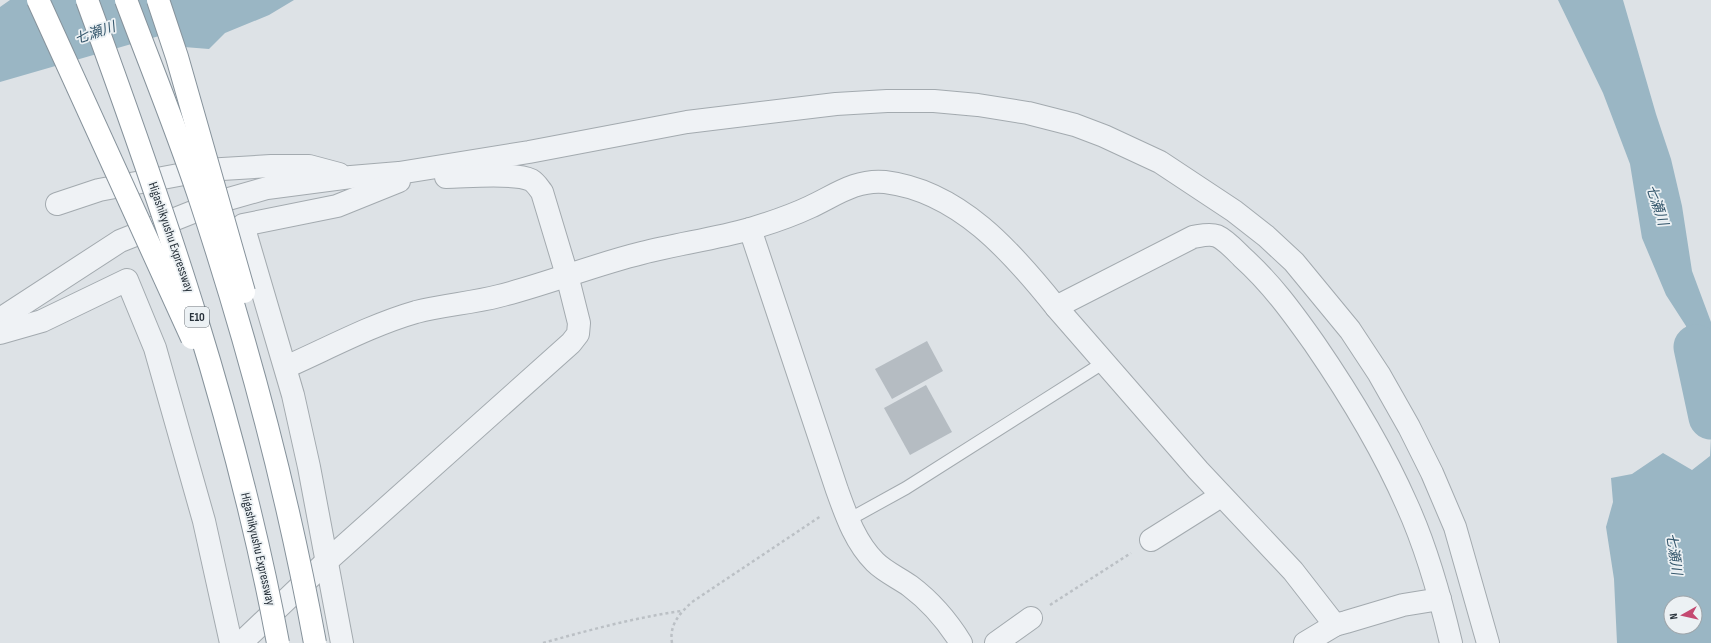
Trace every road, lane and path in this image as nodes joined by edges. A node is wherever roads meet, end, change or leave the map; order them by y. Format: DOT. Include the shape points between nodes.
graph roads {
  1 [pos="38,0"];
  2 [pos="87,0"];
  3 [pos="126,0"];
  4 [pos="158,0"];
  5 [pos="351,177"];
  6 [pos="399,177"];
  7 [pos="57,204"];
  8 [pos="750,229"];
  9 [pos="567,275"];
  10 [pos="1056,307"];
  11 [pos="0,319"];
  12 [pos="0,333"];
  13 [pos="1103,363"];
  14 [pos="286,367"];
  15 [pos="222,405"];
  16 [pos="1213,501"];
  17 [pos="845,511"];
  18 [pos="1151,540"];
  19 [pos="327,561"];
  20 [pos="305,586"];
  21 [pos="1440,599"];
  22 [pos="682,611"];
  23 [pos="1031,618"];
  24 [pos="1335,625"];
  25 [pos="231,643"];
  26 [pos="241,643"];
  27 [pos="278,643"];
  28 [pos="315,643"];
  29 [pos="342,643"];
  30 [pos="543,643"];
  31 [pos="672,643"];
  32 [pos="961,643"];
  33 [pos="996,643"];
  34 [pos="1305,643"];
  35 [pos="1451,643"];
  36 [pos="1488,643"];
  1 -- 15 [label="highway, bridge"];
  2 -- 15 [label="highway, Higashikyushu Expressway / E10, bridge" via="161,206 195,310"];
  3 -- 20 [label="highway, bridge" via="198,193 232,302 284,491"];
  4 -- 20 [label="highway, bridge" via="177,57 265,368 281,444"];
  5 -- 6 [label="street"];
  5 -- 7 [label="street" via="309,166 204,170 100,190"];
  5 -- 11 [label="street" via="260,190 218,202 120,241"];
  6 -- 9 [label="street" via="515,176 530,180 542,192"];
  6 -- 14 [label="street" via="337,206 243,225"];
  6 -- 36 [label="street" via="687,122 836,104 887,101 934,101 985,106 1028,113 1075,125 1104,136 1160,162 1234,211 1266,236 1294,262 1350,330 1390,394 1432,473 1455,528"];
  8 -- 9 [label="street" via="641,253"];
  8 -- 10 [label="street" via="807,208 847,188 873,181 895,184 939,199 973,220 1018,262"];
  8 -- 17 [label="street"];
  9 -- 14 [label="street" via="497,297 416,312 381,324"];
  9 -- 19 [label="street" via="579,329 575,339"];
  10 -- 13 [label="street"];
  10 -- 21 [label="street" via="1193,237 1209,235 1224,241 1283,299 1338,378 1387,461 1408,506"];
  12 -- 25 [label="street" via="42,321 127,280 155,348 204,520"];
  13 -- 17 [label="lane" via="906,488"];
  13 -- 24 [label="street" via="1198,470 1293,571"];
  14 -- 19 [label="street"];
  15 -- 27 [label="highway, Higashikyushu Expressway / E10, bridge" via="249,507"];
  16 -- 18 [label="street"];
  17 -- 22 [label="path" via="699,596"];
  17 -- 32 [label="street" via="862,546 873,560 917,591"];
  18 -- 23 [label="path"];
  19 -- 26 [label="street"];
  19 -- 29 [label="street"];
  20 -- 28 [label="highway, bridge"];
  21 -- 24 [label="street" via="1403,605"];
  21 -- 35 [label="street"];
  22 -- 30 [label="path" via="598,627"];
  22 -- 31 [label="path" via="674,624"];
  23 -- 33 [label="street"];
  24 -- 34 [label="street"];
}
